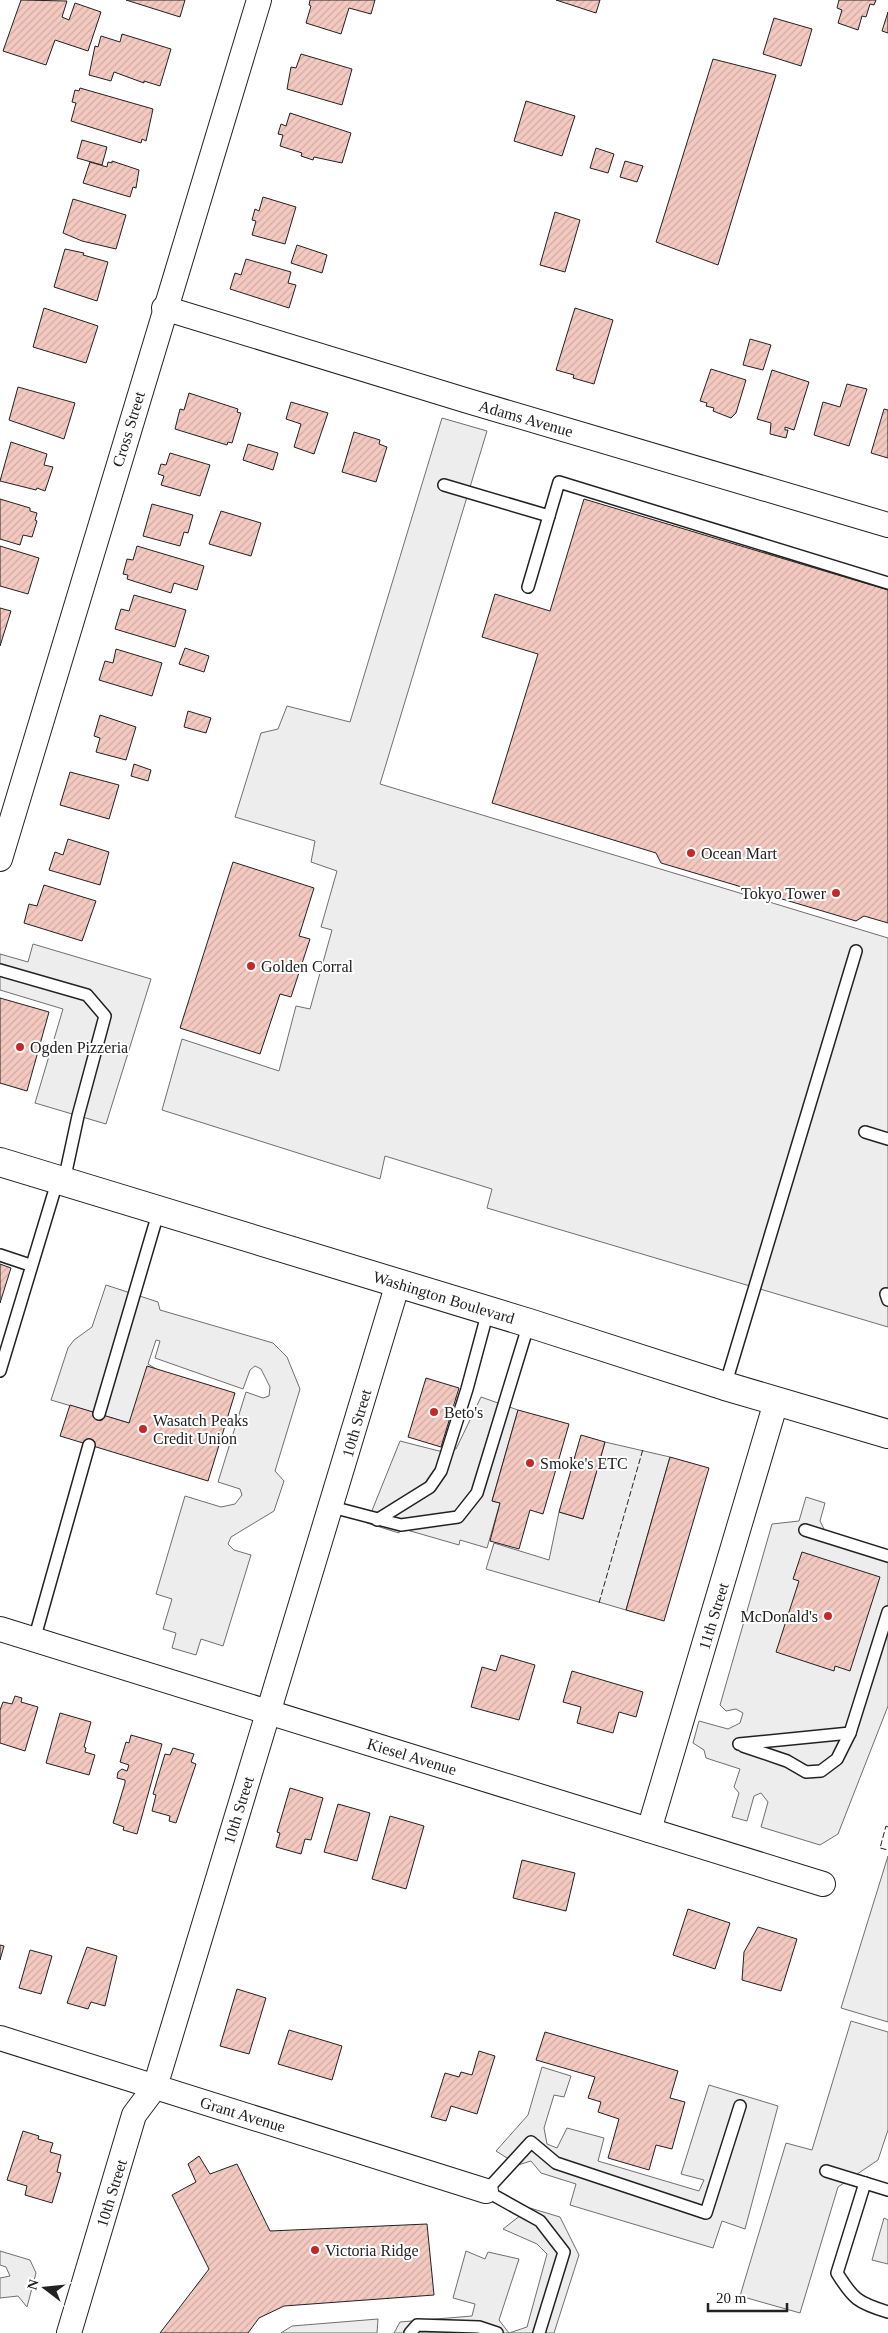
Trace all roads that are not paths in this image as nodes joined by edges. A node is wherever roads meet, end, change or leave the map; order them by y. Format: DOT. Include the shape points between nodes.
graph roads {
  1 [pos="259,0"];
  2 [pos="164,308"];
  3 [pos="444,485"];
  4 [pos="549,516"];
  5 [pos="888,525"];
  6 [pos="888,582"];
  7 [pos="528,587"];
  8 [pos="0,859"];
  9 [pos="856,950"];
  10 [pos="0,970"];
  11 [pos="865,1132"];
  12 [pos="888,1139"];
  13 [pos="0,1162"];
  14 [pos="61,1180"];
  15 [pos="159,1210"];
  16 [pos="0,1255"];
  17 [pos="30,1265"];
  18 [pos="398,1283"];
  19 [pos="488,1311"];
  20 [pos="530,1323"];
  21 [pos="0,1371"];
  22 [pos="725,1386"];
  23 [pos="776,1402"];
  24 [pos="99,1414"];
  25 [pos="888,1434"];
  26 [pos="89,1445"];
  27 [pos="332,1506"];
  28 [pos="377,1520"];
  29 [pos="805,1530"];
  30 [pos="888,1556"];
  31 [pos="888,1612"];
  32 [pos="0,1629"];
  33 [pos="34,1640"];
  34 [pos="268,1712"];
  35 [pos="850,1733"];
  36 [pos="649,1830"];
  37 [pos="824,1884"];
  38 [pos="0,2038"];
  39 [pos="155,2087"];
  40 [pos="740,2106"];
  41 [pos="826,2171"];
  42 [pos="865,2183"];
  43 [pos="486,2190"];
  44 [pos="888,2190"];
  45 [pos="888,2312"];
  46 [pos="69,2333"];
  47 [pos="410,2333"];
  48 [pos="497,2333"];
  49 [pos="539,2333"];
  1 -- 2 [label="street, Cross Street"];
  2 -- 5 [label="street, Adams Avenue"];
  2 -- 8 [label="street, Cross Street"];
  3 -- 4 [label="lane"];
  4 -- 6 [label="lane" via="559,482"];
  4 -- 7 [label="lane"];
  9 -- 22 [label="lane"];
  10 -- 14 [label="lane" via="87,995 105,1016"];
  11 -- 12 [label="lane"];
  13 -- 14 [label="main road, Washington Boulevard"];
  14 -- 15 [label="main road, Washington Boulevard"];
  14 -- 17 [label="lane"];
  15 -- 18 [label="main road, Washington Boulevard"];
  15 -- 24 [label="lane"];
  16 -- 17 [label="lane"];
  17 -- 21 [label="lane"];
  18 -- 19 [label="main road, Washington Boulevard"];
  18 -- 27 [label="street, 10th Street"];
  19 -- 20 [label="main road, Washington Boulevard"];
  19 -- 28 [label="lane" via="441,1471 430,1487"];
  20 -- 22 [label="main road, Washington Boulevard"];
  20 -- 28 [label="lane" via="477,1493 458,1517 401,1525"];
  22 -- 23 [label="main road, Washington Boulevard"];
  23 -- 25 [label="main road, Washington Boulevard"];
  23 -- 36 [label="street, 11th Street"];
  26 -- 33 [label="lane"];
  27 -- 28 [label="lane"];
  27 -- 34 [label="street, 10th Street"];
  29 -- 30 [label="lane"];
  31 -- 35 [label="lane"];
  32 -- 33 [label="street, Kiesel Avenue"];
  33 -- 34 [label="street, Kiesel Avenue"];
  34 -- 36 [label="street, Kiesel Avenue"];
  34 -- 39 [label="street, 10th Street"];
  35 -- 35 [label="lane" via="739,1744 787,1761 806,1772 821,1771 836,1759"];
  36 -- 37 [label="street, Kiesel Avenue"];
  38 -- 39 [label="street, Grant Avenue"];
  39 -- 43 [label="street, Grant Avenue"];
  39 -- 46 [label="street, 10th Street" via="134,2115"];
  40 -- 43 [label="lane" via="706,2213 556,2163 530,2142"];
  41 -- 42 [label="lane"];
  42 -- 44 [label="lane"];
  42 -- 45 [label="lane" via="837,2274 851,2296"];
  43 -- 49 [label="lane" via="540,2222 564,2252"];
  47 -- 48 [label="lane" via="417,2325 479,2327"];
}
